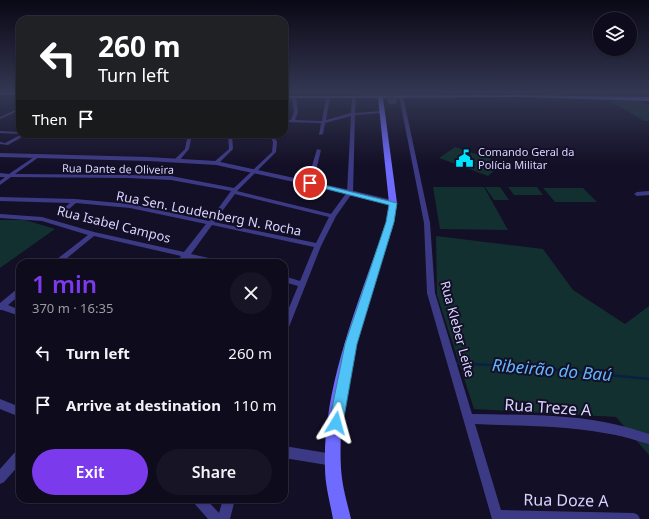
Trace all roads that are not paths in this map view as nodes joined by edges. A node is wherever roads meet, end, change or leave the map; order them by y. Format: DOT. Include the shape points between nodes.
graph roads {
  1 [pos="294,116"];
  2 [pos="325,116"];
  3 [pos="345,116"];
  4 [pos="353,116"];
  5 [pos="383,116"];
  6 [pos="404,116"];
  7 [pos="288,122"];
  8 [pos="292,122"];
  9 [pos="324,122"];
  10 [pos="0,132"];
  11 [pos="16,133"];
  12 [pos="321,134"];
  13 [pos="17,138"];
  14 [pos="189,138"];
  15 [pos="230,138"];
  16 [pos="273,138"];
  17 [pos="0,143"];
  18 [pos="319,150"];
  19 [pos="0,154"];
  20 [pos="37,156"];
  21 [pos="177,160"];
  22 [pos="216,163"];
  23 [pos="253,171"];
  24 [pos="0,175"];
  25 [pos="12,176"];
  26 [pos="0,183"];
  27 [pos="310,183"];
  28 [pos="234,191"];
  29 [pos="350,192"];
  30 [pos="649,193"];
  31 [pos="637,194"];
  32 [pos="0,199"];
  33 [pos="75,201"];
  34 [pos="393,203"];
  35 [pos="60,214"];
  36 [pos="0,216"];
  37 [pos="333,216"];
  38 [pos="210,223"];
  39 [pos="93,234"];
  40 [pos="318,246"];
  41 [pos="187,254"];
  42 [pos="61,259"];
  43 [pos="183,259"];
  44 [pos="206,259"];
  45 [pos="288,281"];
  46 [pos="302,284"];
  47 [pos="16,294"];
  48 [pos="1,307"];
  49 [pos="16,312"];
  50 [pos="288,320"];
  51 [pos="0,404"];
  52 [pos="16,410"];
  53 [pos="468,419"];
  54 [pos="649,439"];
  55 [pos="288,453"];
  56 [pos="16,460"];
  57 [pos="332,460"];
  58 [pos="0,478"];
  59 [pos="202,503"];
  60 [pos="228,503"];
  61 [pos="497,518"];
  62 [pos="216,519"];
  63 [pos="224,519"];
  64 [pos="342,519"];
  65 [pos="634,519"];
  1 -- 8 [label="street"];
  2 -- 9 [label="street"];
  3 -- 9 [label="street"];
  4 -- 29 [label="street"];
  5 -- 34 [label="main road"];
  6 -- 53 [label="street, Rua Kleber Leite" via="427,223 431,292"];
  7 -- 8 [label="street"];
  8 -- 9 [label="street"];
  9 -- 12 [label="street"];
  10 -- 11 [label="street"];
  13 -- 17 [label="street" via="6,144"];
  14 -- 21 [label="street" via="187,149"];
  15 -- 22 [label="street" via="231,149"];
  16 -- 23 [label="street" via="274,152"];
  18 -- 27 [label="street"];
  19 -- 20 [label="street"];
  20 -- 21 [label="street"];
  20 -- 25 [label="street"];
  21 -- 22 [label="street"];
  22 -- 23 [label="street"];
  23 -- 27 [label="street"];
  23 -- 28 [label="street"];
  24 -- 25 [label="street, Rua Dante de Oliveira"];
  25 -- 26 [label="street"];
  25 -- 28 [label="street, Rua Dante de Oliveira" via="174,178"];
  27 -- 29 [label="street"];
  28 -- 37 [label="street, Rua Dante de Oliveira"];
  28 -- 38 [label="street"];
  29 -- 34 [label="street"];
  29 -- 37 [label="street"];
  30 -- 31 [label="street"];
  32 -- 33 [label="street, Rua Sen. Loudenberg N. Rocha"];
  33 -- 35 [label="street"];
  33 -- 38 [label="street, Rua Sen. Loudenberg N. Rocha" via="130,206"];
  34 -- 57 [label="main road" via="390,222 351,344 337,411"];
  36 -- 39 [label="street, Rua Isabel Campos" via="42,218"];
  37 -- 40 [label="street"];
  38 -- 40 [label="street, Rua Sen. Loudenberg N. Rocha"];
  38 -- 41 [label="street"];
  39 -- 41 [label="street, Rua Isabel Campos"];
  39 -- 42 [label="street"];
  40 -- 46 [label="street"];
  41 -- 43 [label="street"];
  41 -- 44 [label="street, Rua Isabel Campos"];
  45 -- 46 [label="street"];
  46 -- 50 [label="street"];
  47 -- 48 [label="street"];
  48 -- 49 [label="street"];
  51 -- 52 [label="street"];
  53 -- 54 [label="street, Rua Treze A" via="576,422"];
  53 -- 61 [label="street, Rua Kleber Leite"];
  55 -- 57 [label="street"];
  56 -- 58 [label="street"];
  57 -- 64 [label="main road"];
  59 -- 62 [label="street"];
  60 -- 63 [label="street"];
  61 -- 65 [label="street, Rua Doze A"];
}
